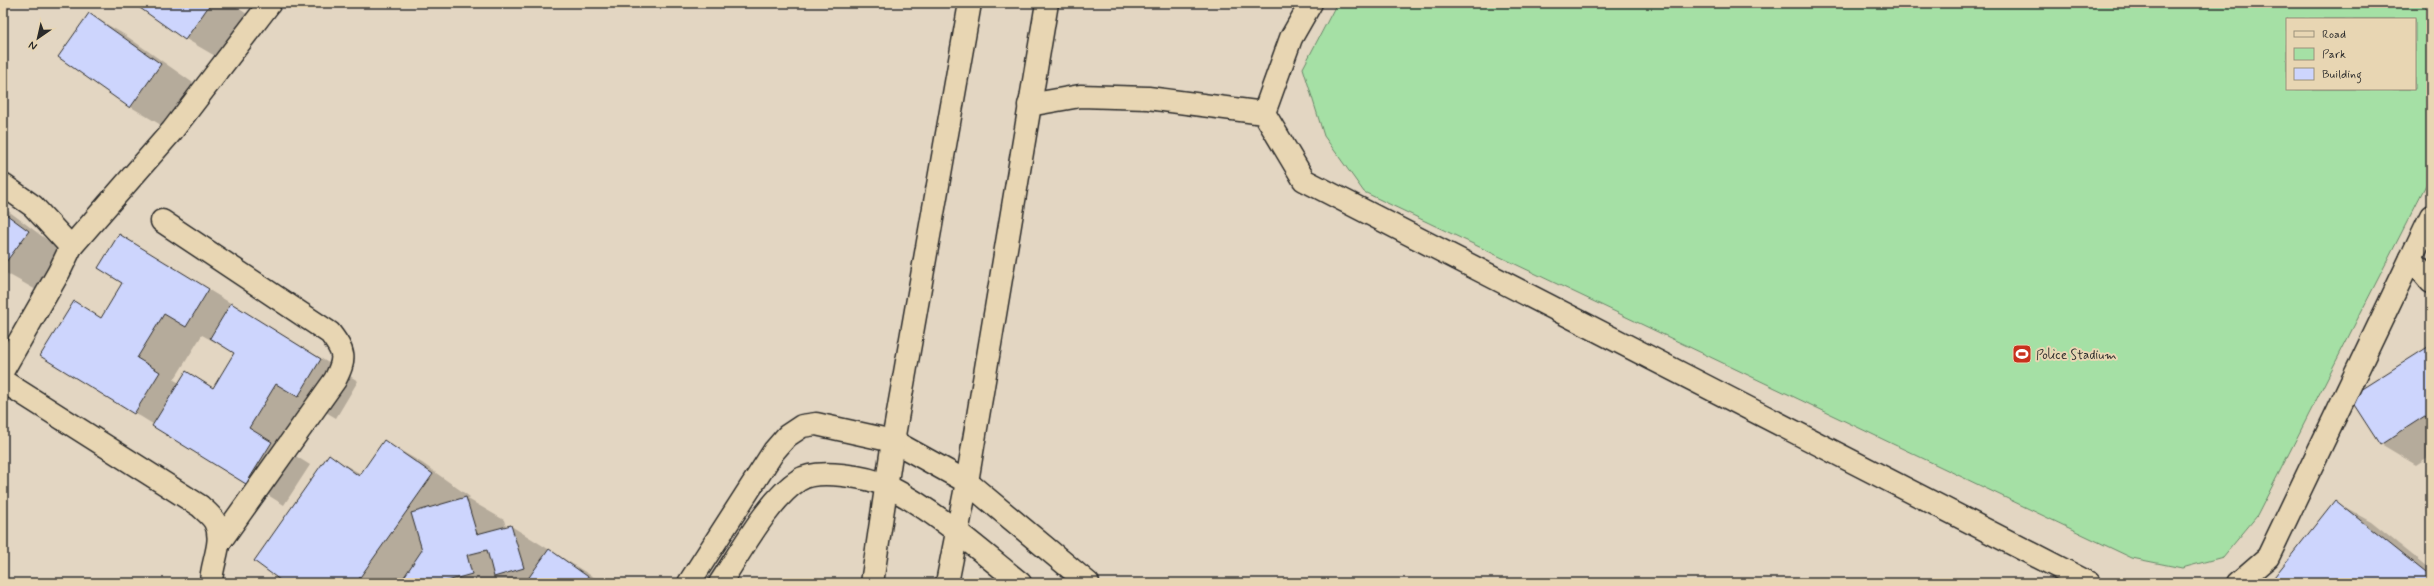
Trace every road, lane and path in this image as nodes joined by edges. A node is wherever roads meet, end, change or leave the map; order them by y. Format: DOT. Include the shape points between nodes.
graph roads {
  1 [pos="970,3"];
  2 [pos="1047,3"];
  3 [pos="1311,3"];
  4 [pos="261,6"];
  5 [pos="1029,105"];
  6 [pos="1264,113"];
  7 [pos="3,185"];
  8 [pos="2431,216"];
  9 [pos="162,221"];
  10 [pos="71,247"];
  11 [pos="2411,258"];
  12 [pos="2431,282"];
  13 [pos="3,370"];
  14 [pos="3,381"];
  15 [pos="893,441"];
  16 [pos="967,482"];
  17 [pos="886,486"];
  18 [pos="957,531"];
  19 [pos="219,543"];
  20 [pos="211,583"];
  21 [pos="689,583"];
  22 [pos="720,583"];
  23 [pos="872,583"];
  24 [pos="947,583"];
  25 [pos="1020,583"];
  26 [pos="1088,583"];
  27 [pos="2089,583"];
  28 [pos="2238,583"];
  1 -- 15 [label="street"];
  2 -- 5 [label="street"];
  3 -- 6 [label="street" via="1291,38"];
  4 -- 10 [label="street" via="172,132"];
  5 -- 6 [label="street" via="1080,96 1148,98"];
  5 -- 16 [label="street"];
  6 -- 27 [label="street" via="1304,180"];
  7 -- 10 [label="street" via="33,206"];
  8 -- 11 [label="street"];
  9 -- 19 [label="street" via="330,333 341,349 343,363 335,380"];
  10 -- 13 [label="street"];
  11 -- 12 [label="street"];
  11 -- 28 [label="street" via="2268,557"];
  14 -- 19 [label="street" via="200,506 215,521"];
  15 -- 16 [label="street"];
  15 -- 17 [label="street"];
  15 -- 21 [label="street" via="816,424 802,426 787,436 763,467"];
  16 -- 18 [label="street"];
  16 -- 26 [label="street"];
  17 -- 18 [label="street"];
  17 -- 22 [label="street" via="831,473 800,479 773,504"];
  17 -- 23 [label="street"];
  18 -- 24 [label="street"];
  18 -- 25 [label="street"];
  19 -- 20 [label="street" via="211,568"];
}
